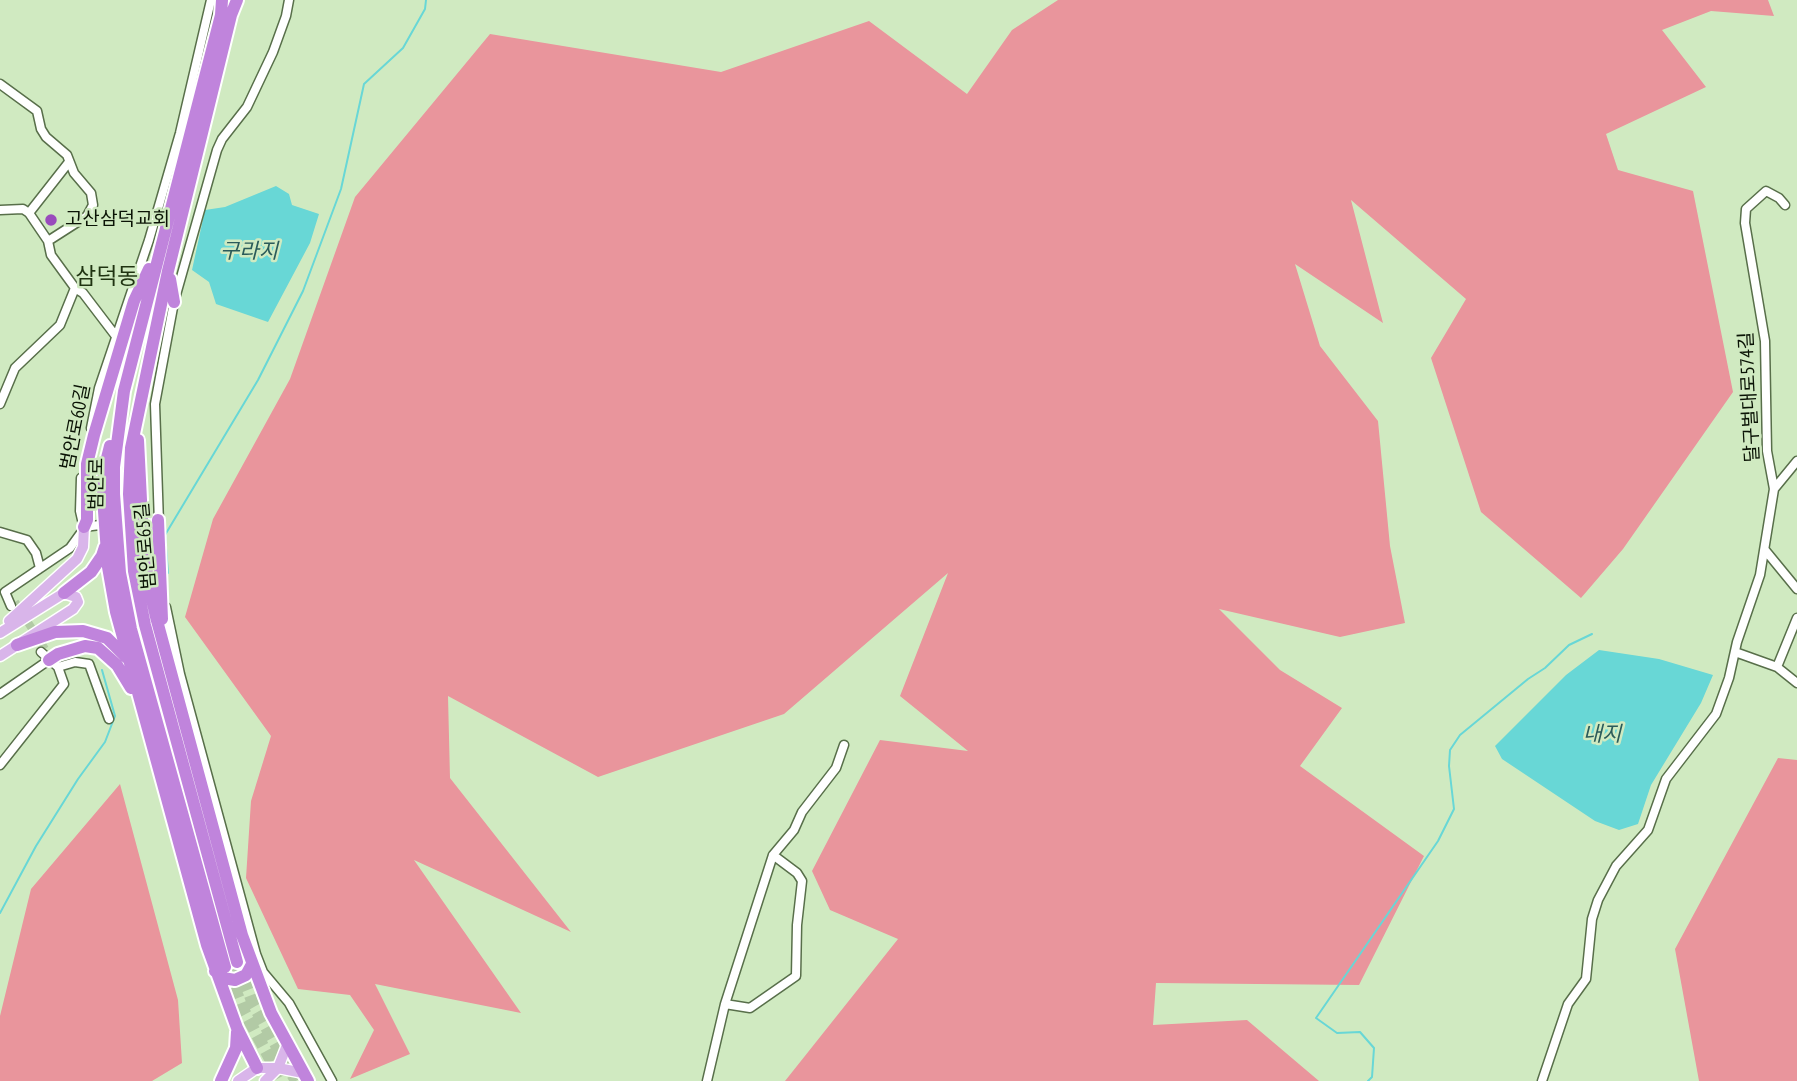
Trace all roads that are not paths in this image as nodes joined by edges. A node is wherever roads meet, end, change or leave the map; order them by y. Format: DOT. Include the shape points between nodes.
graph roads {
  1 [pos="211,0"];
  2 [pos="222,0"];
  3 [pos="237,0"];
  4 [pos="289,0"];
  5 [pos="0,84"];
  6 [pos="69,162"];
  7 [pos="1785,205"];
  8 [pos="0,210"];
  9 [pos="29,213"];
  10 [pos="48,241"];
  11 [pos="162,244"];
  12 [pos="169,271"];
  13 [pos="75,288"];
  14 [pos="174,303"];
  15 [pos="116,335"];
  16 [pos="124,391"];
  17 [pos="0,404"];
  18 [pos="138,414"];
  19 [pos="1797,461"];
  20 [pos="1774,489"];
  21 [pos="152,521"];
  22 [pos="100,525"];
  23 [pos="84,527"];
  24 [pos="0,532"];
  25 [pos="106,543"];
  26 [pos="1765,550"];
  27 [pos="40,568"];
  28 [pos="1797,589"];
  29 [pos="64,593"];
  30 [pos="3,594"];
  31 [pos="13,604"];
  32 [pos="1797,618"];
  33 [pos="0,631"];
  34 [pos="163,644"];
  35 [pos="17,645"];
  36 [pos="1735,652"];
  37 [pos="0,656"];
  38 [pos="48,657"];
  39 [pos="129,660"];
  40 [pos="1777,667"];
  41 [pos="1797,683"];
  42 [pos="0,694"];
  43 [pos="141,704"];
  44 [pos="109,719"];
  45 [pos="844,745"];
  46 [pos="0,765"];
  47 [pos="774,855"];
  48 [pos="252,964"];
  49 [pos="226,967"];
  50 [pos="725,1004"];
  51 [pos="237,1028"];
  52 [pos="287,1045"];
  53 [pos="257,1068"];
  54 [pos="278,1068"];
  55 [pos="305,1077"];
  56 [pos="221,1081"];
  57 [pos="238,1081"];
  58 [pos="264,1081"];
  59 [pos="332,1081"];
  60 [pos="707,1081"];
  61 [pos="1542,1081"];
  1 -- 15 [label="street, 범안로60길" via="180,133"];
  2 -- 11 [label="highway, 범안로"];
  3 -- 12 [label="highway, 범안로"];
  4 -- 14 [label="street, 범안로65길" via="273,52 247,107 217,150"];
  5 -- 6 [label="street" via="37,111 40,129"];
  6 -- 9 [label="street"];
  6 -- 10 [label="street" via="91,193 93,205 87,216"];
  7 -- 20 [label="street, 달구벌대로574길" via="1766,191 1746,209 1745,223 1765,341 1767,450"];
  8 -- 9 [label="street"];
  9 -- 10 [label="street"];
  10 -- 13 [label="street" via="51,256"];
  11 -- 16 [label="highway, 범안로"];
  11 -- 23 [label="highway" via="134,301 94,435 86,472"];
  12 -- 14 [label="highway"];
  12 -- 18 [label="highway, 범안로"];
  13 -- 15 [label="street"];
  13 -- 17 [label="street" via="60,325 15,368"];
  14 -- 21 [label="street, 범안로65길" via="155,404"];
  15 -- 23 [label="street, 범안로60길" via="81,471"];
  16 -- 25 [label="highway" via="104,470"];
  16 -- 49 [label="highway, 범안로" via="114,467 120,573 131,629"];
  18 -- 34 [label="highway" via="143,540"];
  18 -- 49 [label="highway, 범안로" via="129,468 136,581"];
  19 -- 20 [label="street"];
  20 -- 26 [label="street, 달구벌대로574길"];
  21 -- 34 [label="highway"];
  21 -- 59 [label="street, 범안로65길" via="180,674 256,954"];
  22 -- 23 [label="street"];
  23 -- 27 [label="street" via="70,548"];
  23 -- 33 [label="main road" via="77,559"];
  24 -- 27 [label="street" via="27,540"];
  25 -- 29 [label="highway" via="92,572"];
  25 -- 39 [label="highway"];
  26 -- 28 [label="street"];
  26 -- 36 [label="street, 달구벌대로574길"];
  27 -- 30 [label="street"];
  29 -- 33 [label="main road"];
  29 -- 35 [label="main road" via="76,597 75,607"];
  30 -- 31 [label="street"];
  32 -- 40 [label="street"];
  34 -- 48 [label="highway"];
  35 -- 37 [label="main road"];
  35 -- 39 [label="highway" via="55,632 83,631 107,638"];
  36 -- 40 [label="street"];
  36 -- 61 [label="street, 달구벌대로574길" via="1716,714 1666,779 1648,830 1616,866 1598,900 1586,979 1568,1004"];
  38 -- 42 [label="street"];
  38 -- 43 [label="highway" via="85,646 98,648 121,670"];
  38 -- 44 [label="street" via="89,664"];
  38 -- 46 [label="street" via="64,684"];
  39 -- 43 [label="highway"];
  40 -- 41 [label="street"];
  43 -- 49 [label="highway"];
  45 -- 47 [label="street" via="836,768"];
  47 -- 50 [label="street"];
  47 -- 50 [label="street" via="802,881 796,976 750,1008"];
  48 -- 49 [label="highway" via="246,975 235,979 223,978"];
  48 -- 52 [label="highway"];
  49 -- 51 [label="highway"];
  50 -- 60 [label="street"];
  51 -- 53 [label="highway"];
  51 -- 56 [label="highway" via="236,1048"];
  52 -- 54 [label="main road"];
  52 -- 55 [label="highway"];
  53 -- 54 [label="main road"];
  53 -- 57 [label="main road"];
  53 -- 58 [label="main road"];
  54 -- 55 [label="main road"];
  54 -- 58 [label="main road"];
}
